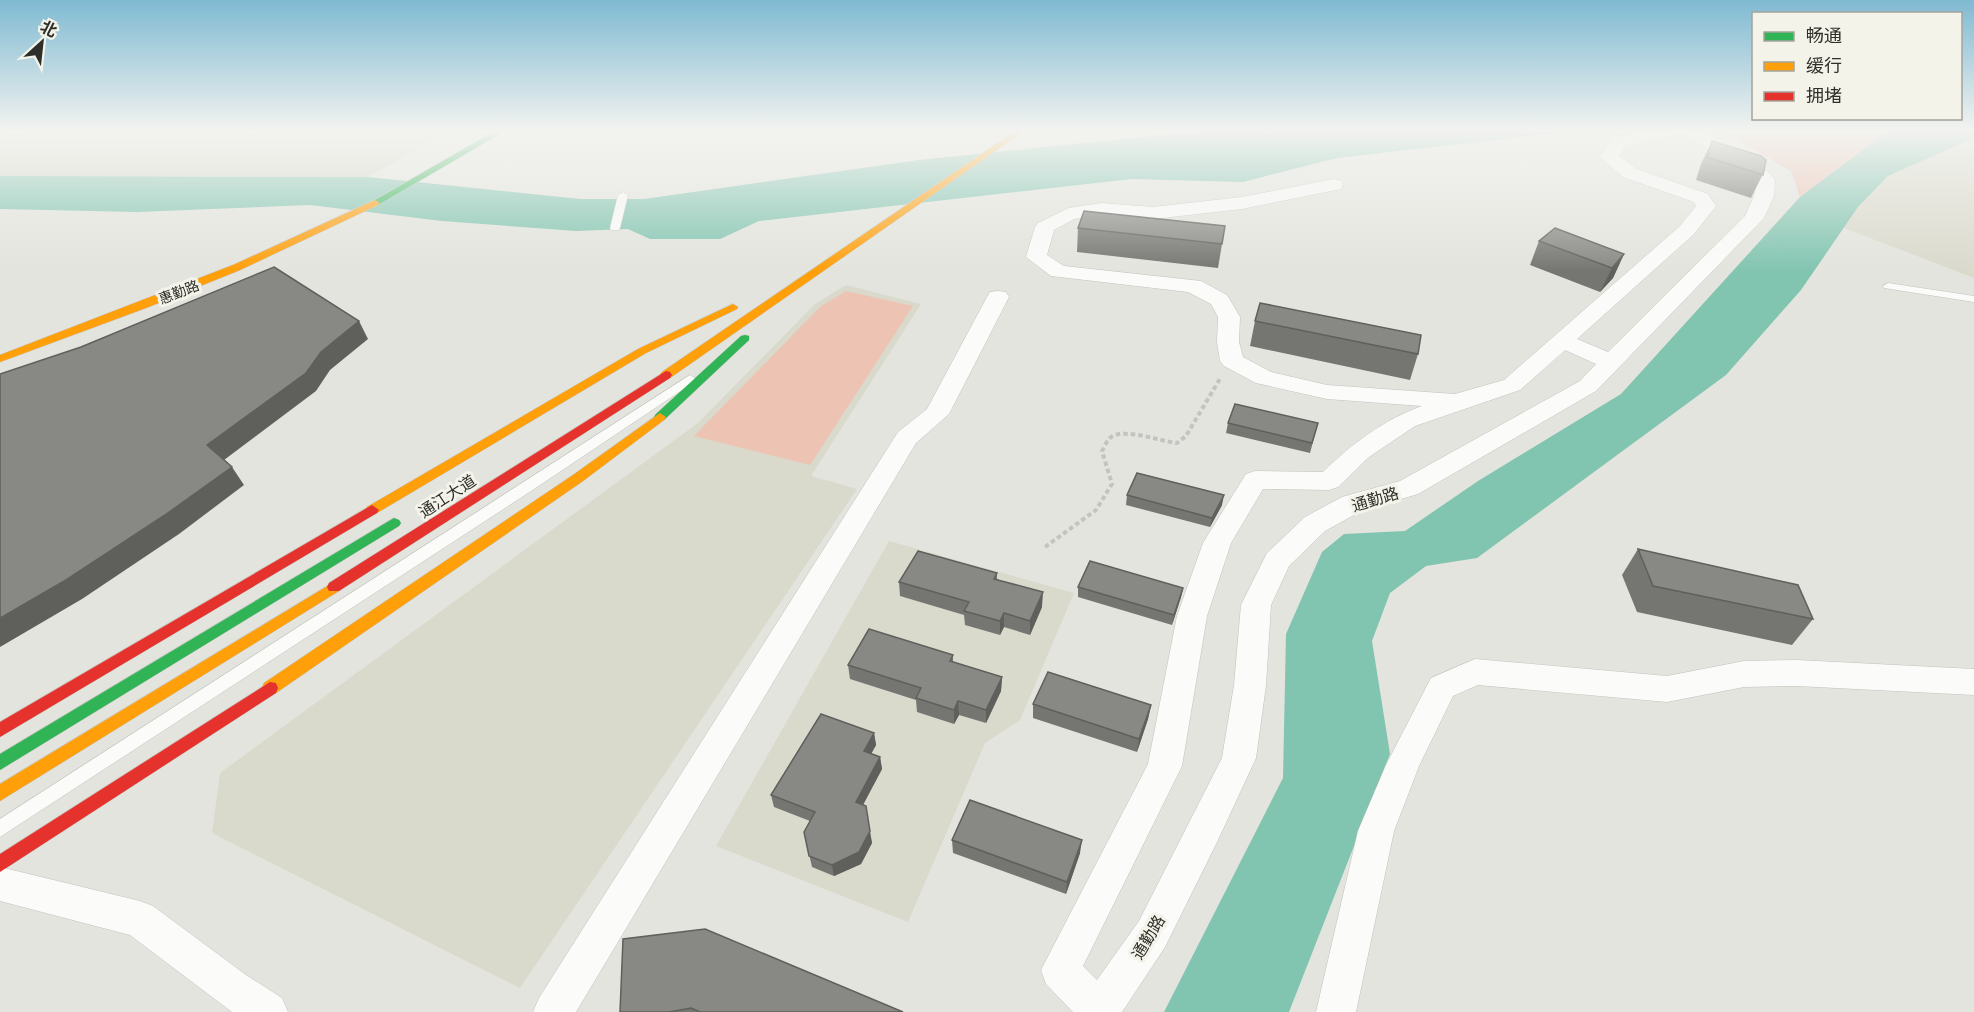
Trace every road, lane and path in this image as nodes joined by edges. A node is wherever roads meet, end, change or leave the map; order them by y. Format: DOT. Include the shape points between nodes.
graph roads {
  1 [pos="394,178"];
  2 [pos="423,178"];
  3 [pos="951,178"];
  4 [pos="1645,178"];
  5 [pos="1764,178"];
  6 [pos="1334,185"];
  7 [pos="623,195"];
  8 [pos="615,228"];
  9 [pos="228,256"];
  10 [pos="1888,286"];
  11 [pos="783,297"];
  12 [pos="998,297"];
  13 [pos="1974,299"];
  14 [pos="1568,337"];
  15 [pos="732,352"];
  16 [pos="663,356"];
  17 [pos="0,358"];
  18 [pos="1616,358"];
  19 [pos="1232,361"];
  20 [pos="1458,401"];
  21 [pos="406,515"];
  22 [pos="1046,547"];
  23 [pos="1974,682"];
  24 [pos="0,730"];
  25 [pos="0,763"];
  26 [pos="0,793"];
  27 [pos="0,829"];
  28 [pos="0,864"];
  29 [pos="0,884"];
  30 [pos="268,1012"];
  31 [pos="553,1012"];
  32 [pos="1099,1012"];
  33 [pos="1336,1012"];
  1 -- 9 [label="main road"];
  2 -- 17 [label="main road, 惠勤路" via="238,268"];
  3 -- 11 [label="main road, 通江大道"];
  4 -- 14 [label="street" via="1701,198 1706,206 1687,230"];
  5 -- 18 [label="street, 通勤路" via="1764,196 1754,218"];
  6 -- 19 [label="street" via="1242,203 1153,213 1101,209 1069,214 1045,227 1036,257 1058,272 1193,286 1219,300 1229,317"];
  7 -- 8 [label="lane"];
  10 -- 13 [label="lane"];
  11 -- 15 [label="main road"];
  11 -- 26 [label="main road, 通江大道" via="342,582"];
  12 -- 31 [label="street" via="937,414 907,438"];
  14 -- 18 [label="street"];
  14 -- 20 [label="street" via="1512,385"];
  15 -- 27 [label="lane"];
  15 -- 28 [label="main road" via="673,406 584,474 317,659"];
  16 -- 24 [label="main road" via="737,303 642,351"];
  18 -- 32 [label="street, 通勤路" via="1588,386 1409,488 1352,504 1315,524 1277,560 1256,605 1239,758 1152,934"];
  19 -- 20 [label="street" via="1264,378 1327,392"];
  19 -- 22 [label="path" via="1186,436 1177,443 1135,434 1120,433 1110,438 1102,451 1112,484 1096,510"];
  20 -- 32 [label="street" via="1406,420 1360,451 1329,481 1255,480 1217,543 1192,616 1165,766 1060,970"];
  21 -- 25 [label="main road, 通江大道"];
  23 -- 33 [label="street" via="1744,674 1667,689 1475,672 1442,687 1376,831"];
  29 -- 30 [label="street" via="140,919"];
}
